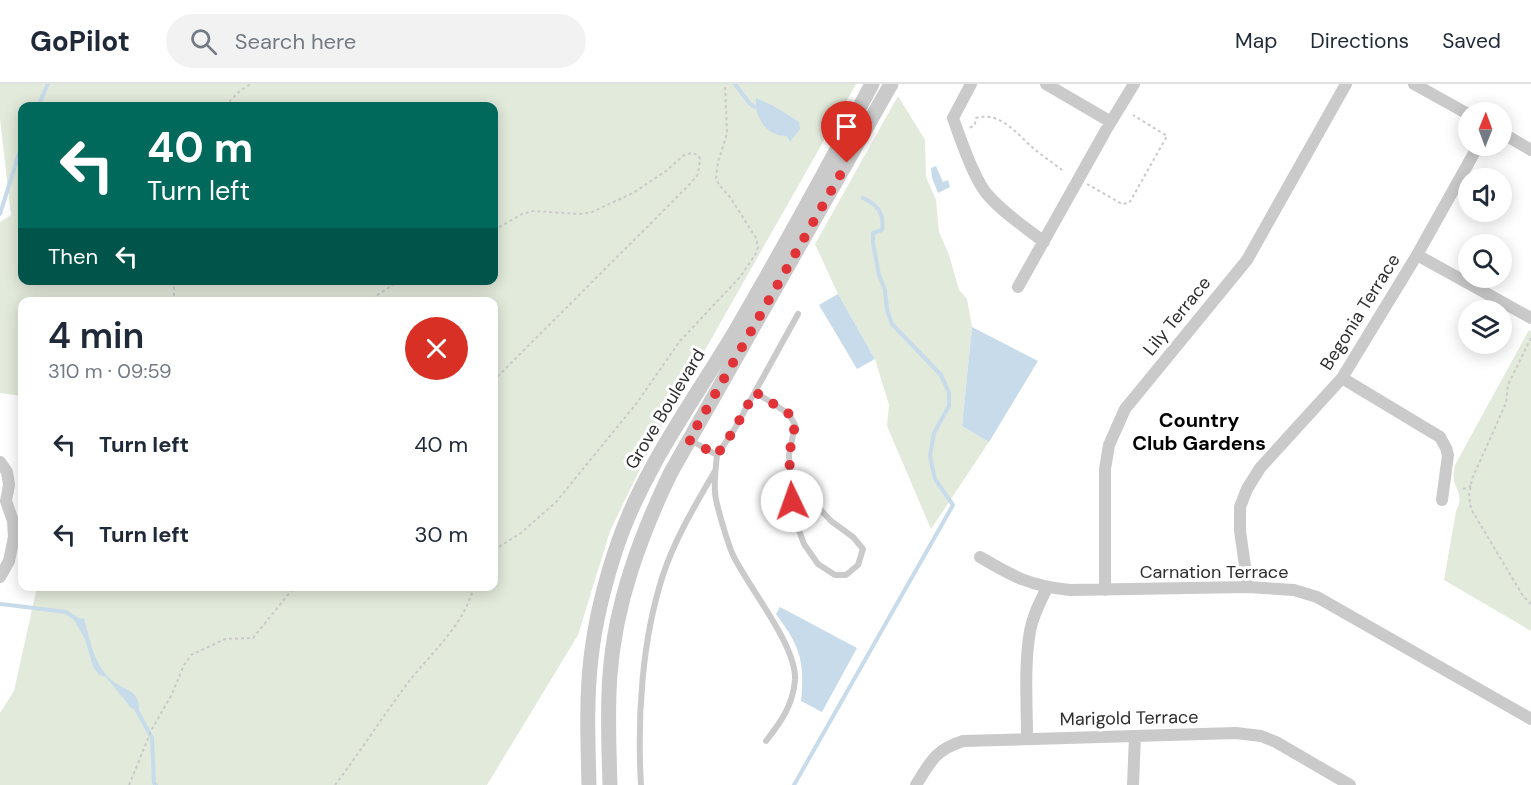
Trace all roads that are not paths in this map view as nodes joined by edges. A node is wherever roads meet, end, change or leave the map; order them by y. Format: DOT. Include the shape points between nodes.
graph roads {
  1 [pos="872,84"];
  2 [pos="891,84"];
  3 [pos="971,84"];
  4 [pos="1046,84"];
  5 [pos="1134,84"];
  6 [pos="1346,84"];
  7 [pos="1414,84"];
  8 [pos="1458,108"];
  9 [pos="1111,122"];
  10 [pos="1512,139"];
  11 [pos="1531,150"];
  12 [pos="1472,156"];
  13 [pos="1044,242"];
  14 [pos="1417,255"];
  15 [pos="1018,287"];
  16 [pos="798,314"];
  17 [pos="1531,318"];
  18 [pos="1342,378"];
  19 [pos="755,392"];
  20 [pos="674,430"];
  21 [pos="689,440"];
  22 [pos="717,455"];
  23 [pos="0,462"];
  24 [pos="715,471"];
  25 [pos="792,479"];
  26 [pos="1442,500"];
  27 [pos="3,501"];
  28 [pos="980,557"];
  29 [pos="0,577"];
  30 [pos="1248,587"];
  31 [pos="1047,588"];
  32 [pos="1105,590"];
  33 [pos="1531,719"];
  34 [pos="1134,736"];
  35 [pos="1027,738"];
  36 [pos="766,741"];
  37 [pos="589,785"];
  38 [pos="610,785"];
  39 [pos="641,785"];
  40 [pos="916,785"];
  41 [pos="1133,785"];
  42 [pos="1350,785"];
  1 -- 20 [label="street, Grove Boulevard" via="736,330"];
  2 -- 21 [label="street, Grove Boulevard"];
  3 -- 13 [label="street" via="953,118 963,147 985,193"];
  4 -- 9 [label="street"];
  5 -- 9 [label="street"];
  6 -- 32 [label="street, Lily Terrace" via="1247,260 1125,409 1114,429 1106,469"];
  7 -- 8 [label="street"];
  9 -- 13 [label="street"];
  10 -- 11 [label="street"];
  12 -- 14 [label="street, Begonia Terrace"];
  13 -- 15 [label="street"];
  14 -- 17 [label="street"];
  14 -- 18 [label="street, Begonia Terrace"];
  16 -- 19 [label="lane"];
  18 -- 26 [label="street" via="1440,437 1448,455"];
  18 -- 30 [label="street, Begonia Terrace" via="1260,468 1247,489 1240,507 1240,523"];
  19 -- 22 [label="lane"];
  19 -- 25 [label="lane" via="789,414 795,425 789,455"];
  20 -- 21 [label="street"];
  20 -- 37 [label="street, Grove Boulevard" via="633,504 601,602 589,688"];
  21 -- 22 [label="lane"];
  21 -- 38 [label="street, Grove Boulevard" via="651,513 625,588 610,672"];
  22 -- 24 [label="lane"];
  23 -- 27 [label="street" via="7,472 9,486"];
  24 -- 36 [label="lane" via="714,494 732,553 781,635 795,678 785,716"];
  24 -- 39 [label="lane" via="667,565 653,618 644,672"];
  25 -- 25 [label="lane" via="796,525 804,544 819,564 835,575 846,575 858,565 863,549"];
  27 -- 29 [label="street" via="14,520 14,537 9,561"];
  28 -- 31 [label="street, Carnation Terrace" via="1019,580"];
  30 -- 32 [label="street, Carnation Terrace"];
  30 -- 33 [label="street, Carnation Terrace" via="1294,590 1317,597"];
  31 -- 32 [label="street, Carnation Terrace"];
  31 -- 35 [label="street" via="1030,630"];
  34 -- 35 [label="street, Marigold Terrace"];
  34 -- 41 [label="street"];
  34 -- 42 [label="street, Marigold Terrace" via="1261,736"];
  35 -- 40 [label="street, Marigold Terrace" via="951,745 939,751"];
}
